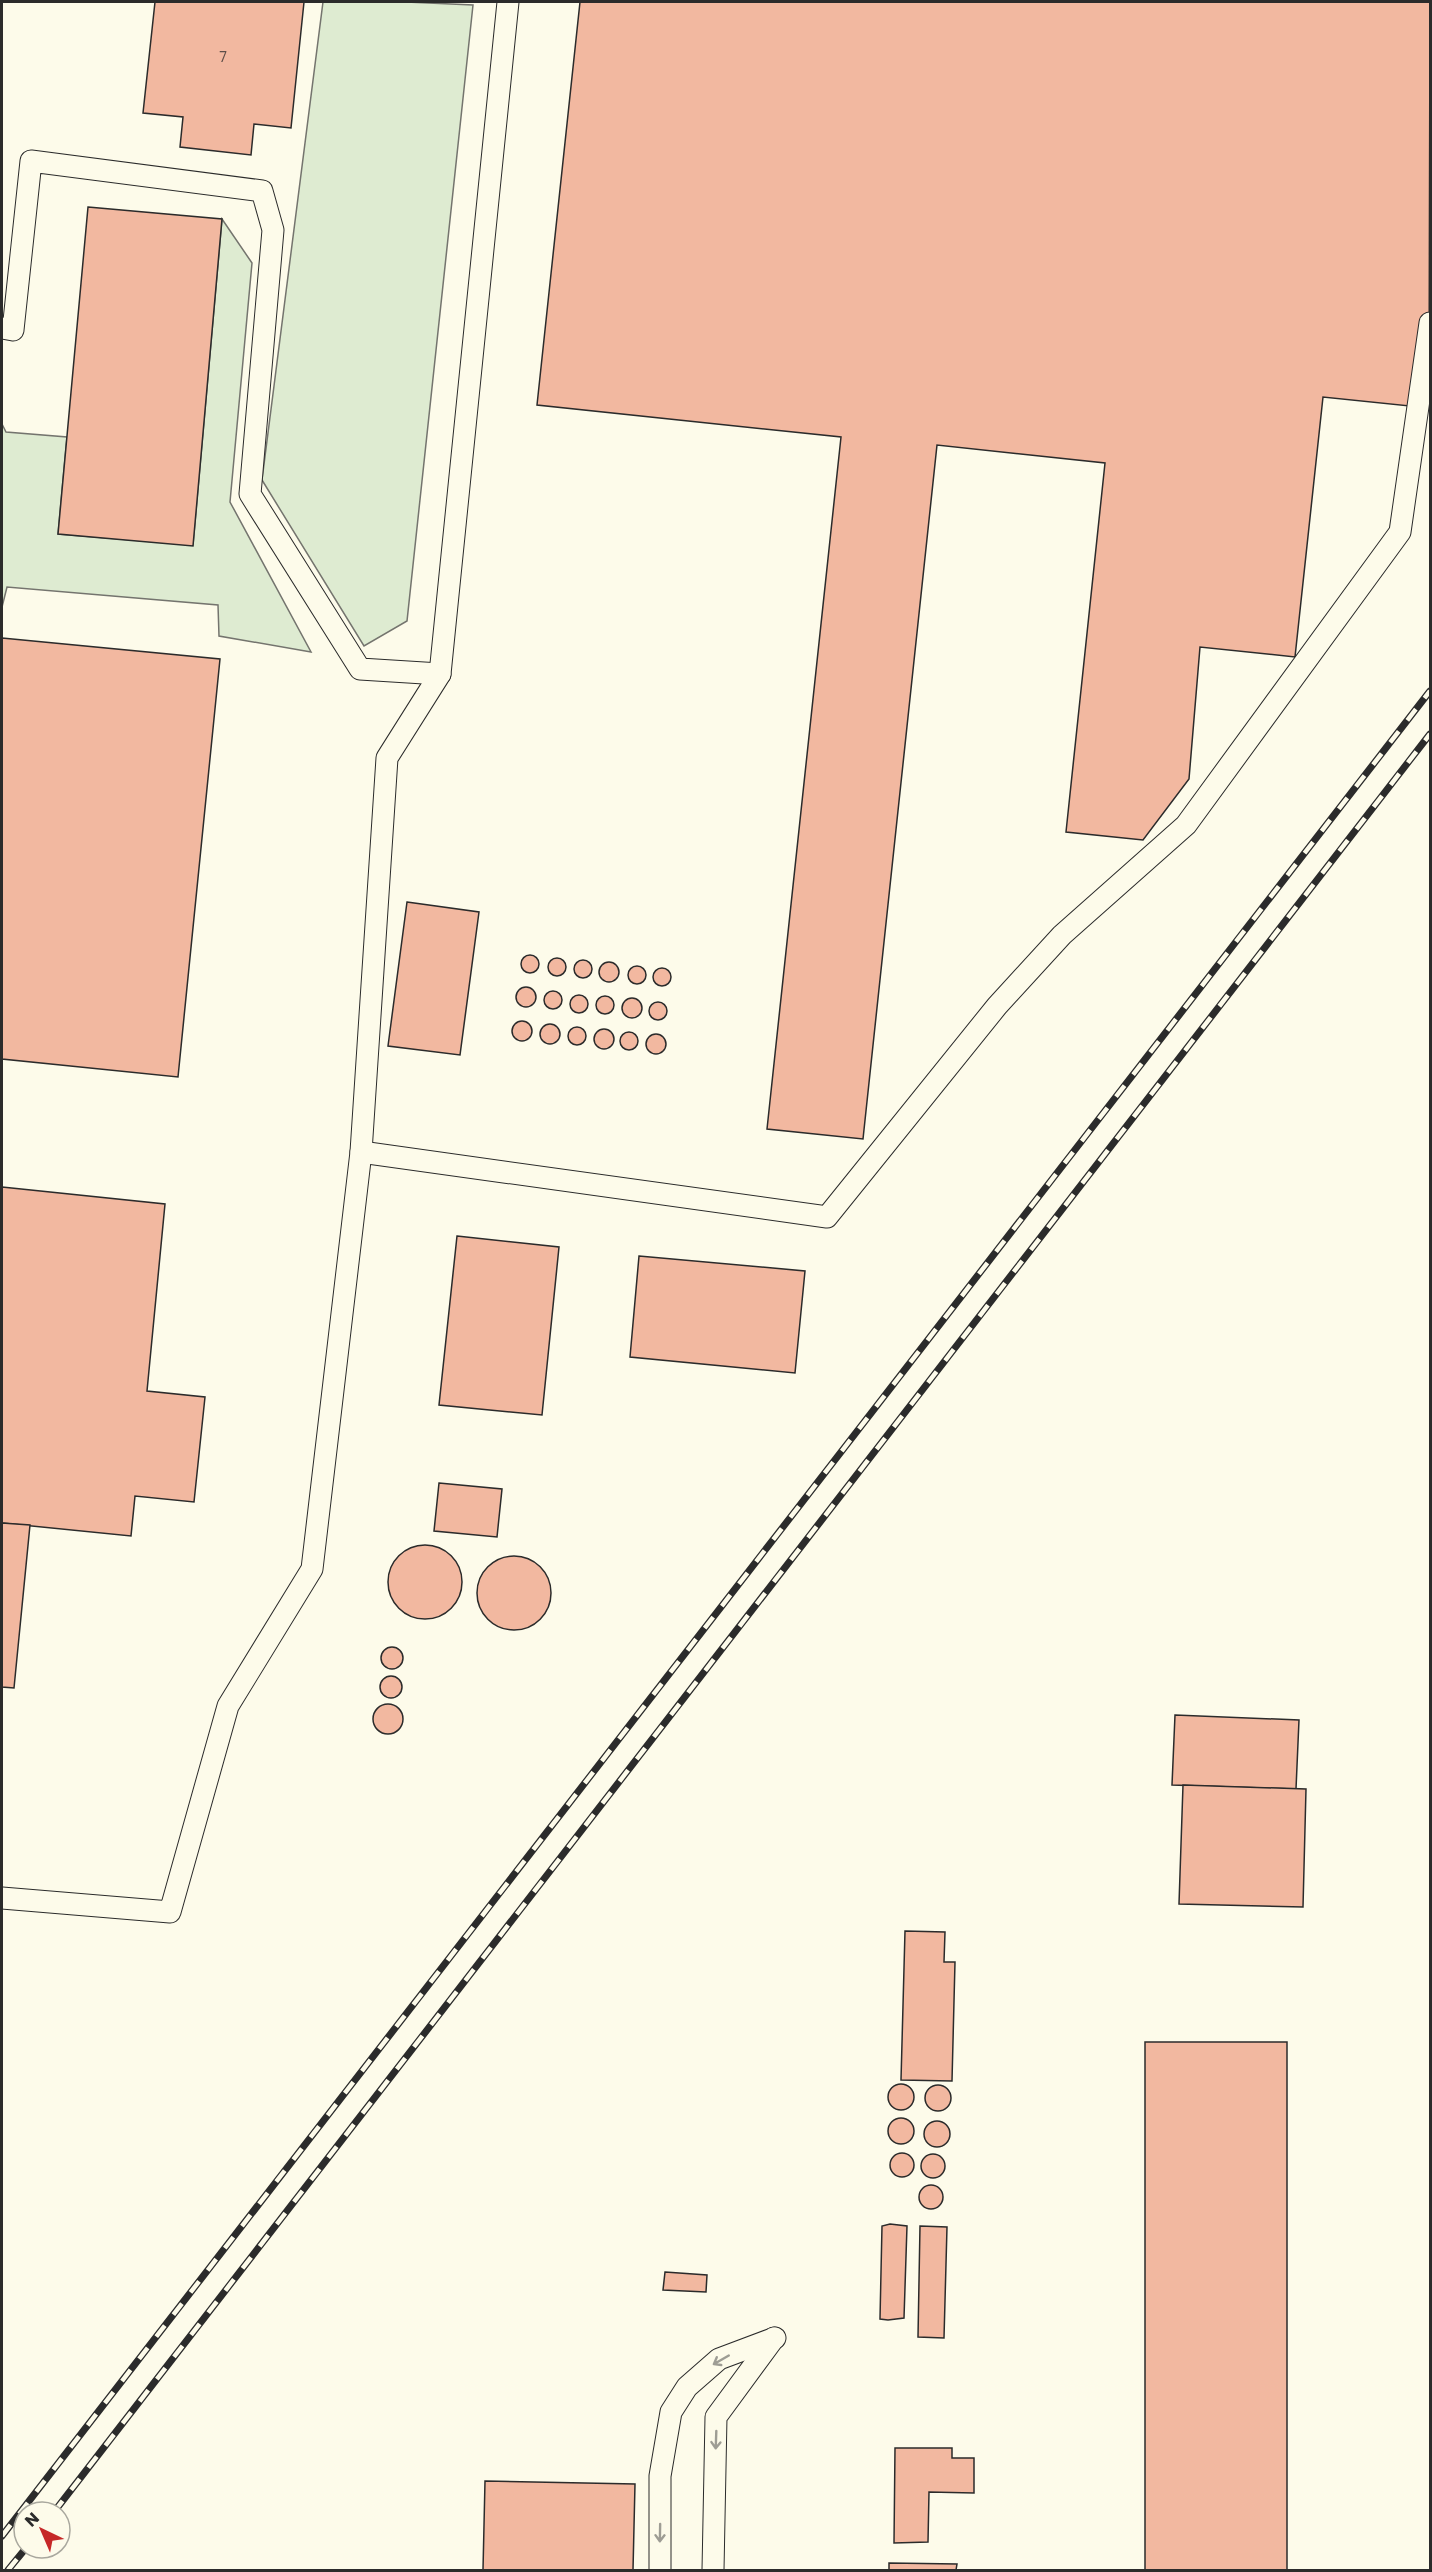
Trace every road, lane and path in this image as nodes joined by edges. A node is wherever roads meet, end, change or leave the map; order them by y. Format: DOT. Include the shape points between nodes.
graph roads {
  1 [pos="508,2"];
  2 [pos="1431,323"];
  3 [pos="2,328"];
  4 [pos="440,674"];
  5 [pos="361,1152"];
  6 [pos="2,1898"];
  7 [pos="660,2571"];
  8 [pos="713,2571"];
  1 -- 4 [label="lane"];
  2 -- 5 [label="lane" via="1400,532 1186,825 1062,935 997,1006 827,1217"];
  3 -- 4 [label="lane" via="13,330 31,161 262,191 273,230 250,494 360,669"];
  4 -- 5 [label="lane" via="387,758"];
  5 -- 6 [label="lane" via="312,1569 228,1706 170,1912"];
  7 -- 8 [label="lane" via="660,2476 671,2412 687,2387 719,2359 775,2338 716,2417"];
}
